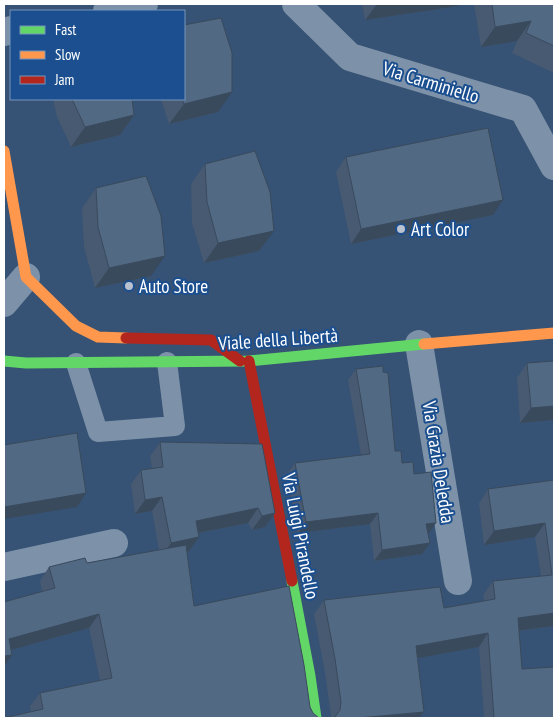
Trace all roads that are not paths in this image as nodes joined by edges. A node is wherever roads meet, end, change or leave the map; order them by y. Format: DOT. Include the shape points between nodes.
graph roads {
  1 [pos="144,4"];
  2 [pos="296,4"];
  3 [pos="112,10"];
  4 [pos="4,151"];
  5 [pos="554,166"];
  6 [pos="26,277"];
  7 [pos="4,303"];
  8 [pos="554,333"];
  9 [pos="419,344"];
  10 [pos="4,361"];
  11 [pos="245,361"];
  12 [pos="76,362"];
  13 [pos="167,362"];
  14 [pos="114,543"];
  15 [pos="4,566"];
  16 [pos="458,581"];
  17 [pos="316,718"];
  1 -- 3 [label="street"];
  2 -- 5 [label="street, Via Carminiello" via="350,57 523,109"];
  4 -- 6 [label="street"];
  6 -- 7 [label="street"];
  6 -- 11 [label="street" via="76,326 98,337 212,340"];
  8 -- 9 [label="street, Viale della Libertà"];
  9 -- 11 [label="street, Viale della Libertà"];
  9 -- 16 [label="street, Via Grazia Deledda"];
  10 -- 12 [label="street, Viale della Libertà"];
  11 -- 13 [label="street, Viale della Libertà"];
  11 -- 17 [label="street, Via Luigi Pirandello"];
  12 -- 13 [label="street, Viale della Libertà"];
  12 -- 13 [label="lane" via="98,432 175,426"];
  14 -- 15 [label="street"];
}
